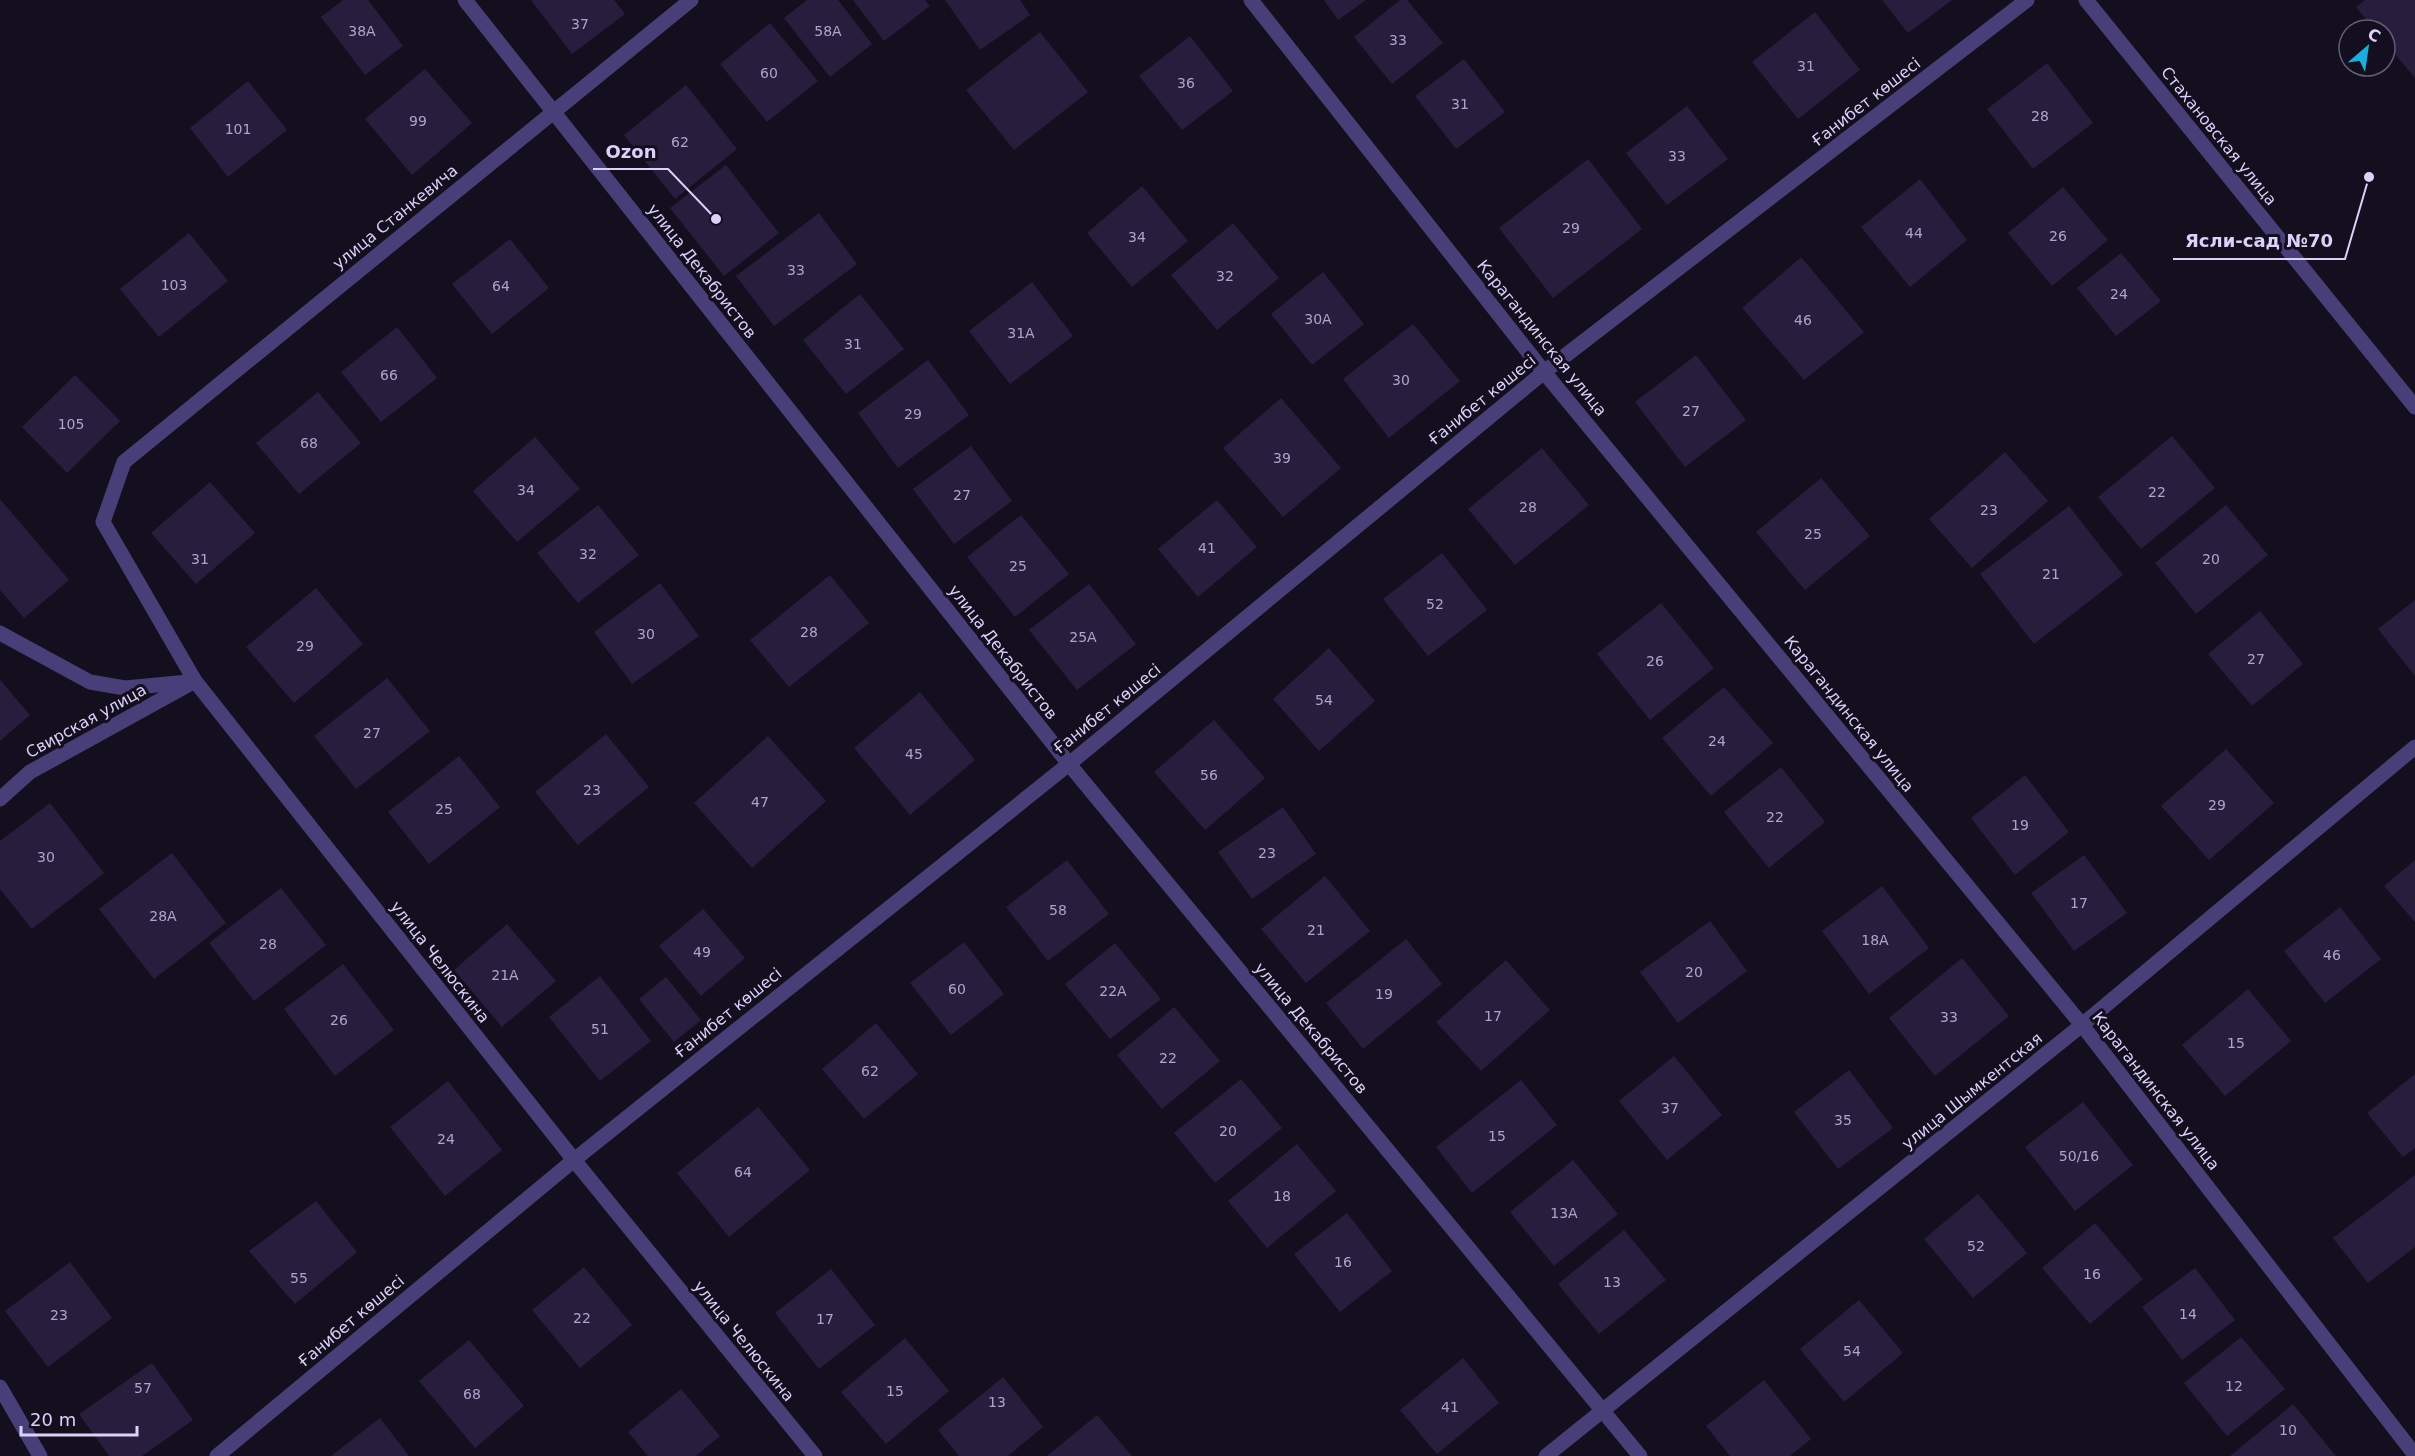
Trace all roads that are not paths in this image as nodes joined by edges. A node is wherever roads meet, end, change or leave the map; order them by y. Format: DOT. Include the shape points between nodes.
graph roads {
  1 [pos="465,0"];
  2 [pos="691,0"];
  3 [pos="1251,0"];
  4 [pos="2028,0"];
  5 [pos="2086,0"];
  6 [pos="552,112"];
  7 [pos="1544,372"];
  8 [pos="2415,407"];
  9 [pos="123,462"];
  10 [pos="0,633"];
  11 [pos="195,681"];
  12 [pos="2415,747"];
  13 [pos="1069,764"];
  14 [pos="0,799"];
  15 [pos="2082,1025"];
  16 [pos="574,1160"];
  17 [pos="0,1387"];
  18 [pos="1604,1411"];
  19 [pos="2415,1455"];
  20 [pos="40,1456"];
  21 [pos="217,1456"];
  22 [pos="815,1456"];
  23 [pos="1546,1456"];
  24 [pos="1640,1456"];
  1 -- 6 [label="street, улица Декабристов"];
  2 -- 6 [label="street, улица Станкевича"];
  3 -- 7 [label="street, Карагандинская улица"];
  4 -- 7 [label="street, Ғанибет көшесі"];
  5 -- 8 [label="street, Стахановская улица"];
  6 -- 9 [label="street, улица Станкевича"];
  6 -- 13 [label="street, улица Декабристов"];
  7 -- 13 [label="street, Ғанибет көшесі"];
  7 -- 15 [label="street, Карагандинская улица"];
  9 -- 11 [label="street, улица Челюскина" via="103,522"];
  10 -- 11 [label="street" via="90,682 124,688"];
  11 -- 14 [label="street, Свирская улица" via="30,772"];
  11 -- 16 [label="street, улица Челюскина"];
  12 -- 15 [label="street, улица Шымкентская"];
  13 -- 16 [label="street, Ғанибет көшесі"];
  13 -- 18 [label="street, улица Декабристов"];
  15 -- 18 [label="street, улица Шымкентская"];
  15 -- 19 [label="street, Карагандинская улица"];
  16 -- 21 [label="street, Ғанибет көшесі"];
  16 -- 22 [label="street, улица Челюскина"];
  17 -- 20 [label="street"];
  18 -- 23 [label="street, улица Шымкентская"];
  18 -- 24 [label="street, улица Декабристов"];
}
